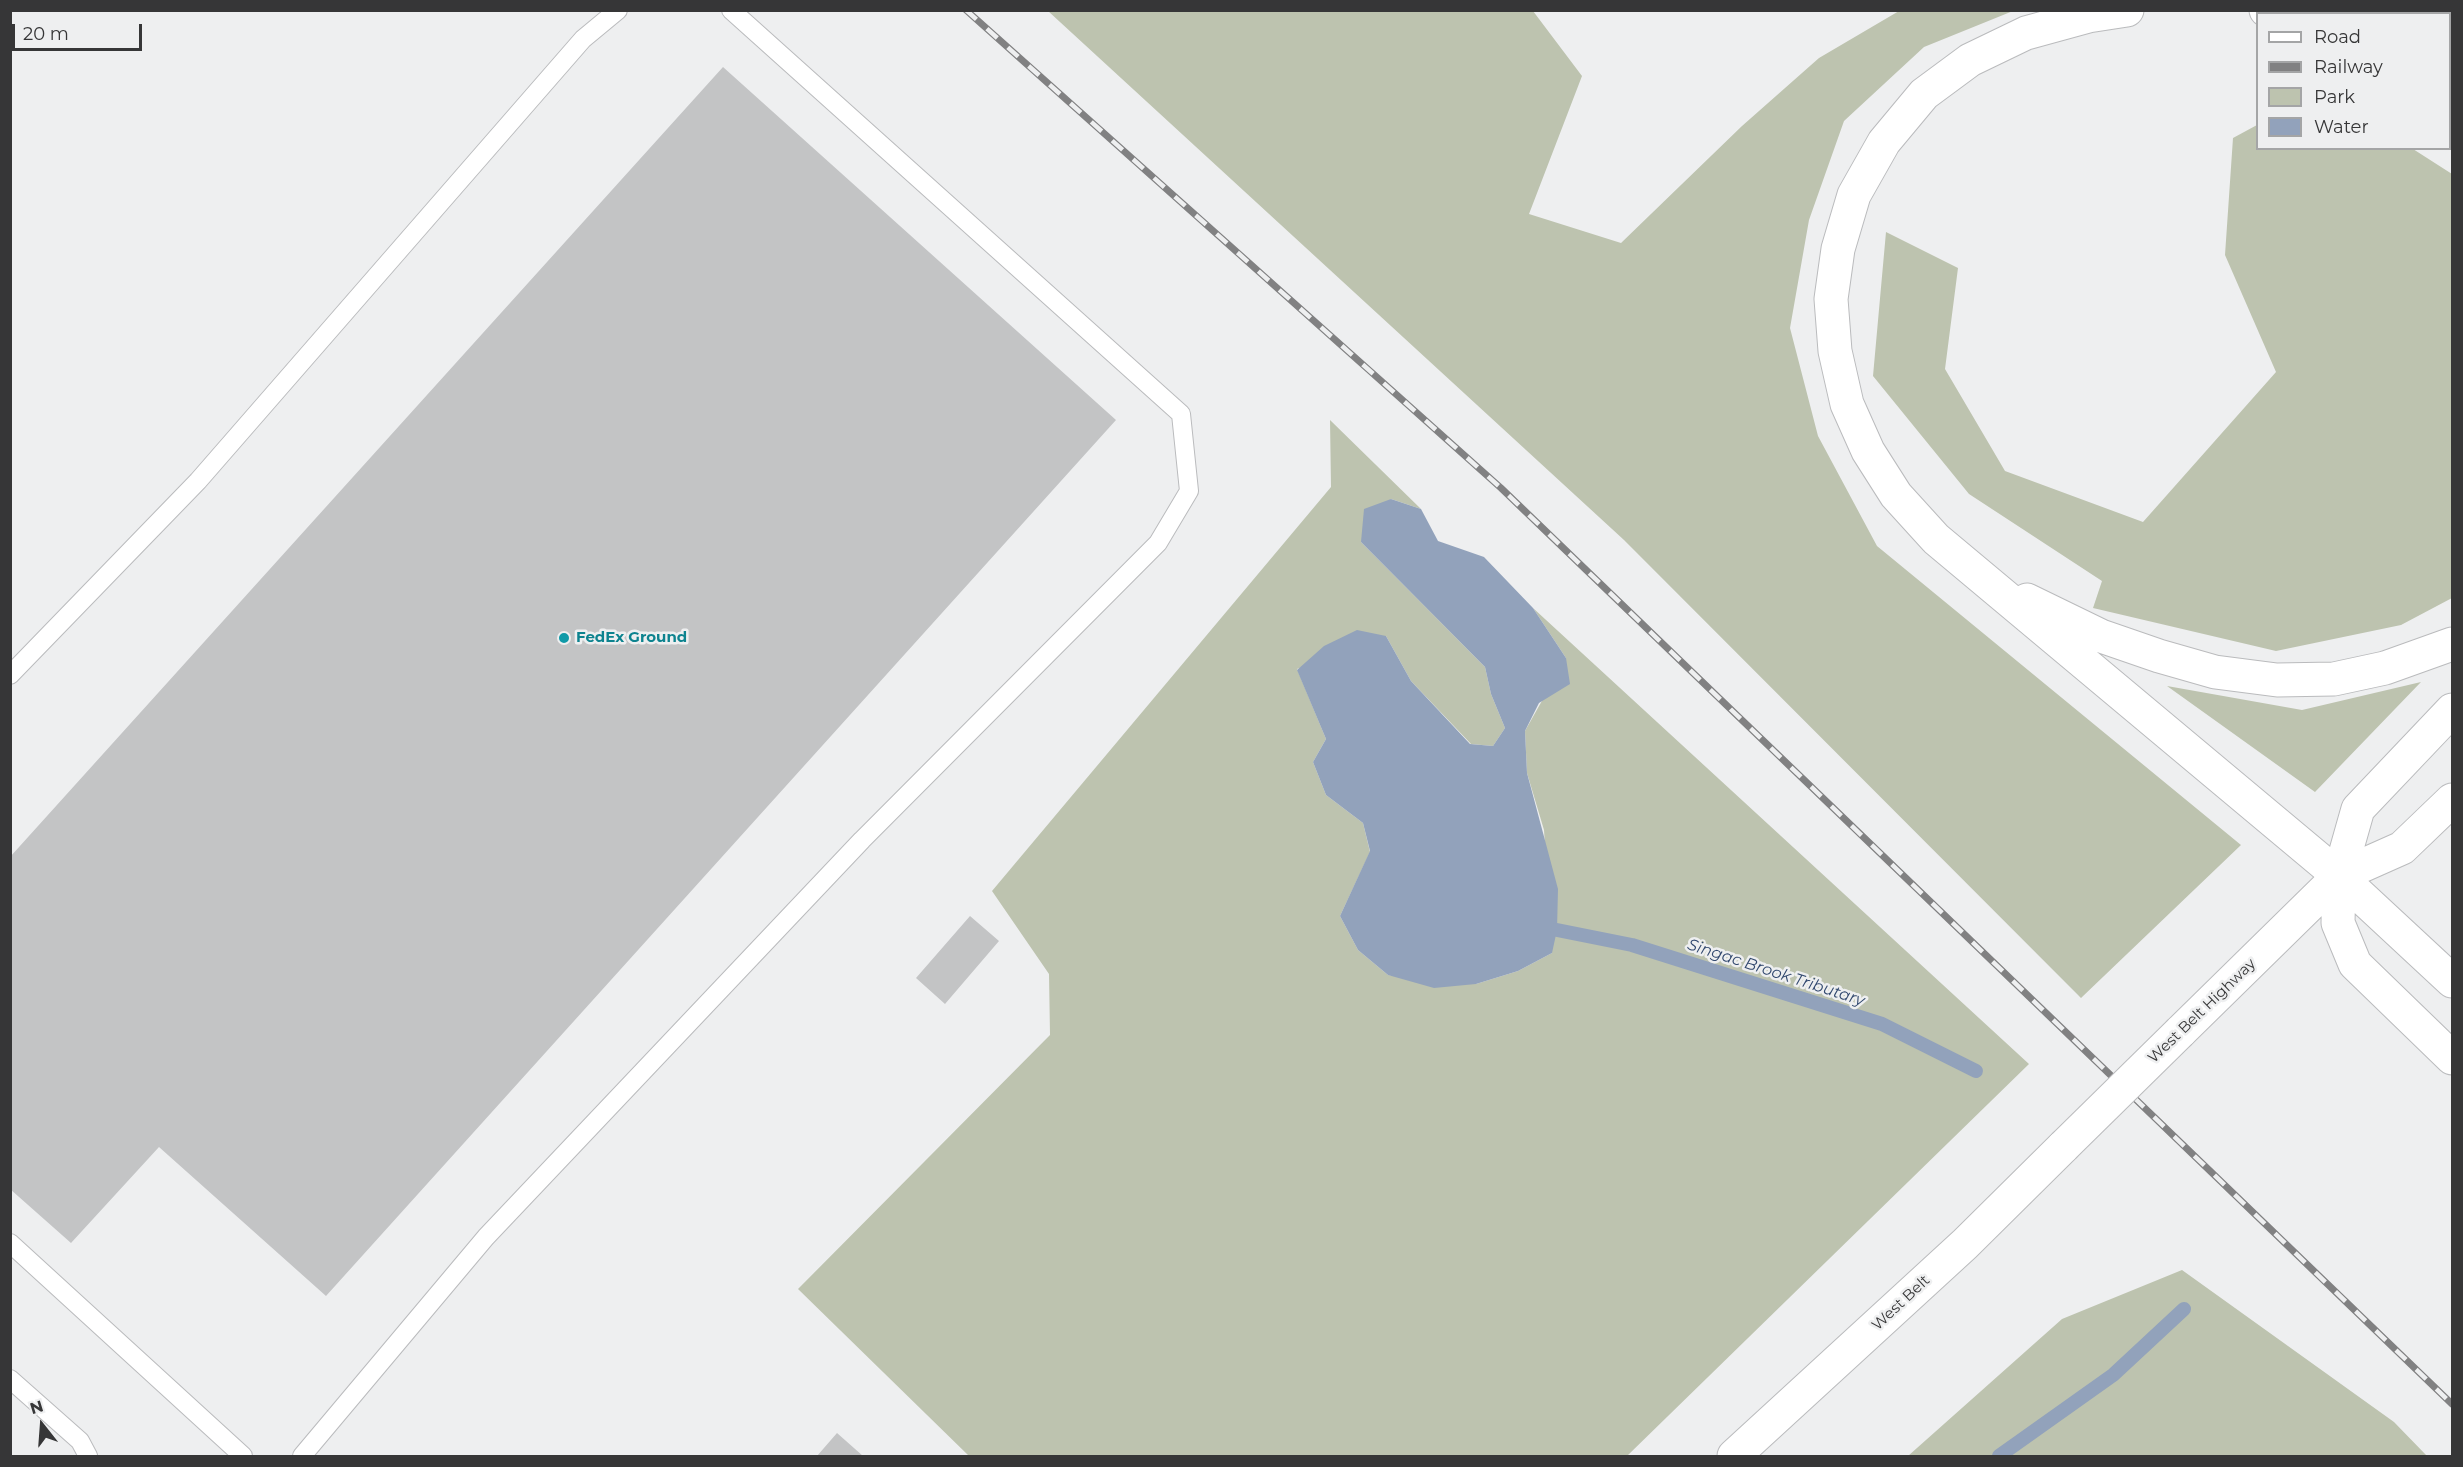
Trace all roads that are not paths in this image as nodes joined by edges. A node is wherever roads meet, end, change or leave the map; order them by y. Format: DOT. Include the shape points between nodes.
graph roads {
  1 [pos="618,10"];
  2 [pos="730,10"];
  3 [pos="2127,10"];
  4 [pos="1936,539"];
  5 [pos="2452,644"];
  6 [pos="10,675"];
  7 [pos="2452,710"];
  8 [pos="2452,800"];
  9 [pos="2339,876"];
  10 [pos="2452,981"];
  11 [pos="2452,1058"];
  12 [pos="2064,1146"];
  13 [pos="10,1243"];
  14 [pos="10,1379"];
  15 [pos="88,1456"];
  16 [pos="243,1456"];
  17 [pos="302,1456"];
  18 [pos="1734,1456"];
  1 -- 6 [label="lane" via="583,39 198,481"];
  2 -- 17 [label="lane" via="1181,414 1190,491 1158,543 862,840 486,1237"];
  3 -- 4 [label="main road" via="2026,33 1970,60 1918,102 1884,142 1854,195 1838,249 1831,299 1835,351 1847,404 1868,451 1896,495"];
  4 -- 5 [label="main road" via="1991,579 2046,610 2101,636 2215,672 2277,680 2334,679 2385,668"];
  4 -- 9 [label="main road"];
  7 -- 9 [label="main road, West Belt Highway" via="2358,809"];
  8 -- 9 [label="main road, West Belt Highway" via="2402,848"];
  9 -- 10 [label="main road"];
  9 -- 11 [label="main road" via="2338,923 2355,964"];
  9 -- 12 [label="main road, West Belt Highway, bridge"];
  12 -- 18 [label="main road, West Belt" via="1965,1244"];
  13 -- 16 [label="lane"];
  14 -- 15 [label="lane" via="80,1441"];
}
